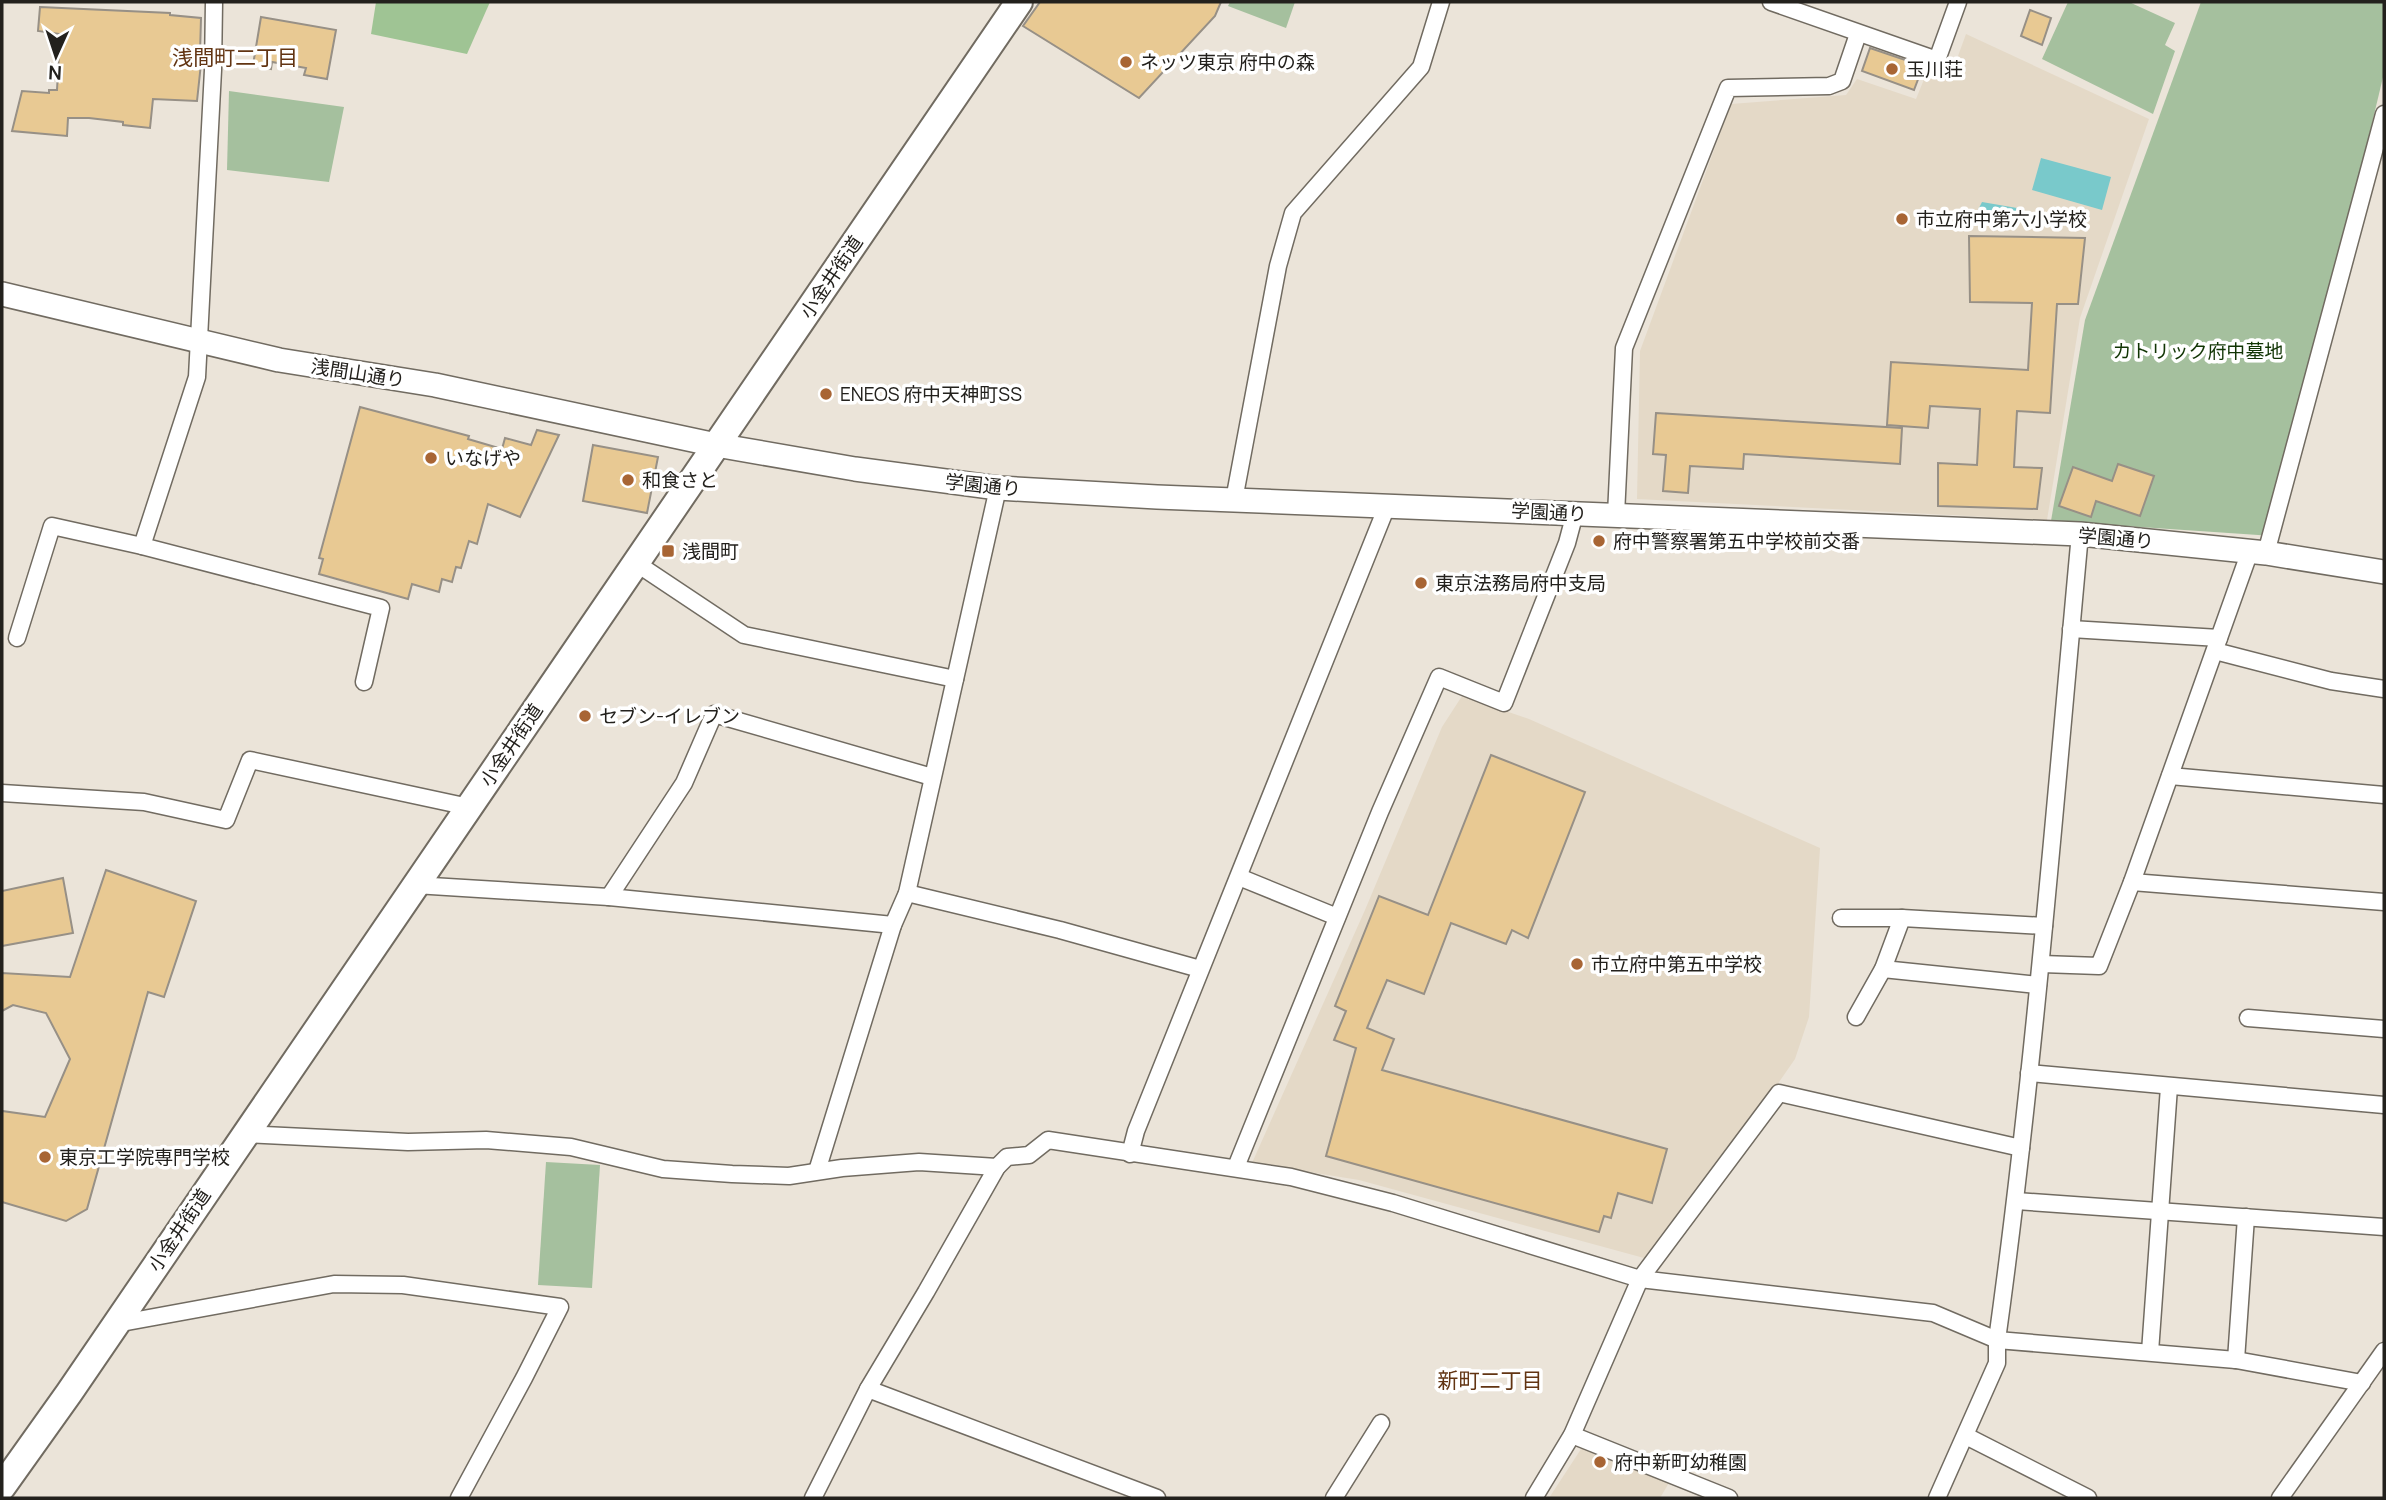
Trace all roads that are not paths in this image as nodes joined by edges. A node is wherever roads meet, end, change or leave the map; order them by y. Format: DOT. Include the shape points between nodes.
graph roads {
  1 [pos="214,2"];
  2 [pos="1019,2"];
  3 [pos="1441,2"];
  4 [pos="1771,2"];
  5 [pos="1958,2"];
  6 [pos="1858,34"];
  7 [pos="2384,114"];
  8 [pos="2,294"];
  9 [pos="197,342"];
  10 [pos="716,445"];
  11 [pos="998,488"];
  12 [pos="1234,499"];
  13 [pos="1387,506"];
  14 [pos="1575,513"];
  15 [pos="1616,515"];
  16 [pos="2080,534"];
  17 [pos="142,546"];
  18 [pos="2258,552"];
  19 [pos="636,563"];
  20 [pos="2384,572"];
  21 [pos="2071,629"];
  22 [pos="17,638"];
  23 [pos="2217,645"];
  24 [pos="955,679"];
  25 [pos="363,682"];
  26 [pos="2384,689"];
  27 [pos="932,776"];
  28 [pos="2170,776"];
  29 [pos="2,793"];
  30 [pos="2384,796"];
  31 [pos="469,807"];
  32 [pos="1239,877"];
  33 [pos="2133,882"];
  34 [pos="415,885"];
  35 [pos="907,893"];
  36 [pos="609,897"];
  37 [pos="2384,902"];
  38 [pos="1337,918"];
  39 [pos="1840,918"];
  40 [pos="1902,918"];
  41 [pos="893,925"];
  42 [pos="2044,926"];
  43 [pos="2042,964"];
  44 [pos="1200,969"];
  45 [pos="1883,969"];
  46 [pos="2038,985"];
  47 [pos="1856,1017"];
  48 [pos="2248,1018"];
  49 [pos="2384,1029"];
  50 [pos="2029,1073"];
  51 [pos="2169,1087"];
  52 [pos="2384,1105"];
  53 [pos="245,1134"];
  54 [pos="2021,1147"];
  55 [pos="1130,1154"];
  56 [pos="997,1167"];
  57 [pos="1236,1167"];
  58 [pos="817,1171"];
  59 [pos="2016,1201"];
  60 [pos="2159,1211"];
  61 [pos="2246,1217"];
  62 [pos="2384,1227"];
  63 [pos="1640,1279"];
  64 [pos="116,1324"];
  65 [pos="1997,1340"];
  66 [pos="2384,1351"];
  67 [pos="2150,1352"];
  68 [pos="2236,1360"];
  69 [pos="2362,1383"];
  70 [pos="868,1389"];
  71 [pos="1381,1423"];
  72 [pos="1572,1435"];
  73 [pos="1966,1436"];
  74 [pos="2,1488"];
  75 [pos="459,1498"];
  76 [pos="813,1498"];
  77 [pos="1157,1498"];
  78 [pos="1334,1498"];
  79 [pos="1534,1498"];
  80 [pos="1729,1498"];
  81 [pos="1937,1498"];
  82 [pos="2088,1498"];
  83 [pos="2280,1498"];
  1 -- 9 [label="street"];
  2 -- 10 [label="main road, 小金井街道"];
  3 -- 12 [label="street" via="1421,67 1293,213 1278,266"];
  4 -- 6 [label="street"];
  5 -- 6 [label="street" via="1937,60"];
  6 -- 15 [label="street" via="1842,81 1829,86 1728,88 1624,348"];
  7 -- 18 [label="street"];
  8 -- 9 [label="street, 浅間山通り"];
  9 -- 10 [label="street, 浅間山通り" via="446,387"];
  9 -- 17 [label="street" via="197,377"];
  10 -- 11 [label="street, 学園通り"];
  10 -- 19 [label="main road, 小金井街道"];
  11 -- 12 [label="street, 学園通り"];
  11 -- 24 [label="street"];
  12 -- 13 [label="street, 学園通り"];
  13 -- 14 [label="street, 学園通り"];
  13 -- 32 [label="street"];
  14 -- 15 [label="street, 学園通り"];
  14 -- 38 [label="street" via="1504,703 1439,677"];
  15 -- 16 [label="street, 学園通り"];
  16 -- 18 [label="street, 学園通り"];
  16 -- 21 [label="street"];
  17 -- 22 [label="street" via="52,526"];
  17 -- 25 [label="street" via="381,608"];
  18 -- 20 [label="street, 学園通り"];
  18 -- 23 [label="street"];
  19 -- 24 [label="street" via="744,635"];
  19 -- 31 [label="main road, 小金井街道"];
  21 -- 23 [label="street"];
  21 -- 42 [label="street"];
  23 -- 26 [label="street" via="2331,681"];
  23 -- 28 [label="street"];
  24 -- 27 [label="street"];
  27 -- 35 [label="street"];
  27 -- 36 [label="street" via="714,714 684,783"];
  28 -- 30 [label="street"];
  28 -- 33 [label="street"];
  29 -- 31 [label="street" via="144,802 226,820 250,760"];
  31 -- 34 [label="main road, 小金井街道"];
  32 -- 38 [label="street"];
  32 -- 44 [label="street"];
  33 -- 37 [label="street"];
  33 -- 43 [label="street" via="2099,966"];
  34 -- 36 [label="street"];
  34 -- 53 [label="main road, 小金井街道"];
  35 -- 41 [label="street"];
  35 -- 44 [label="street"];
  36 -- 41 [label="street"];
  38 -- 57 [label="street"];
  39 -- 40 [label="street"];
  40 -- 42 [label="street"];
  40 -- 45 [label="street"];
  41 -- 58 [label="street"];
  42 -- 43 [label="street"];
  43 -- 46 [label="street"];
  44 -- 55 [label="street"];
  45 -- 46 [label="street"];
  45 -- 47 [label="street"];
  46 -- 50 [label="street"];
  48 -- 49 [label="street"];
  50 -- 51 [label="street"];
  50 -- 54 [label="street"];
  51 -- 52 [label="street"];
  51 -- 60 [label="street"];
  53 -- 58 [label="street" via="408,1142 486,1140 571,1147 663,1169 789,1176"];
  53 -- 64 [label="main road, 小金井街道"];
  54 -- 59 [label="street"];
  54 -- 63 [label="street" via="1779,1093"];
  55 -- 56 [label="street" via="1048,1140 1029,1155 1007,1157"];
  55 -- 57 [label="street"];
  56 -- 58 [label="street" via="919,1162"];
  56 -- 70 [label="street"];
  57 -- 63 [label="street" via="1393,1203"];
  59 -- 60 [label="street"];
  59 -- 65 [label="street"];
  60 -- 61 [label="street"];
  60 -- 67 [label="street"];
  61 -- 62 [label="street"];
  61 -- 68 [label="street"];
  63 -- 65 [label="street" via="1933,1313"];
  63 -- 72 [label="street"];
  64 -- 74 [label="main road, 小金井街道"];
  64 -- 75 [label="street" via="334,1284 403,1285 560,1307"];
  65 -- 67 [label="street"];
  65 -- 73 [label="street" via="1997,1363"];
  66 -- 69 [label="street"];
  67 -- 68 [label="street"];
  68 -- 69 [label="street"];
  69 -- 83 [label="street"];
  70 -- 76 [label="street"];
  70 -- 77 [label="street"];
  71 -- 78 [label="street"];
  72 -- 79 [label="street"];
  72 -- 80 [label="street"];
  73 -- 81 [label="street"];
  73 -- 82 [label="street"];
}
